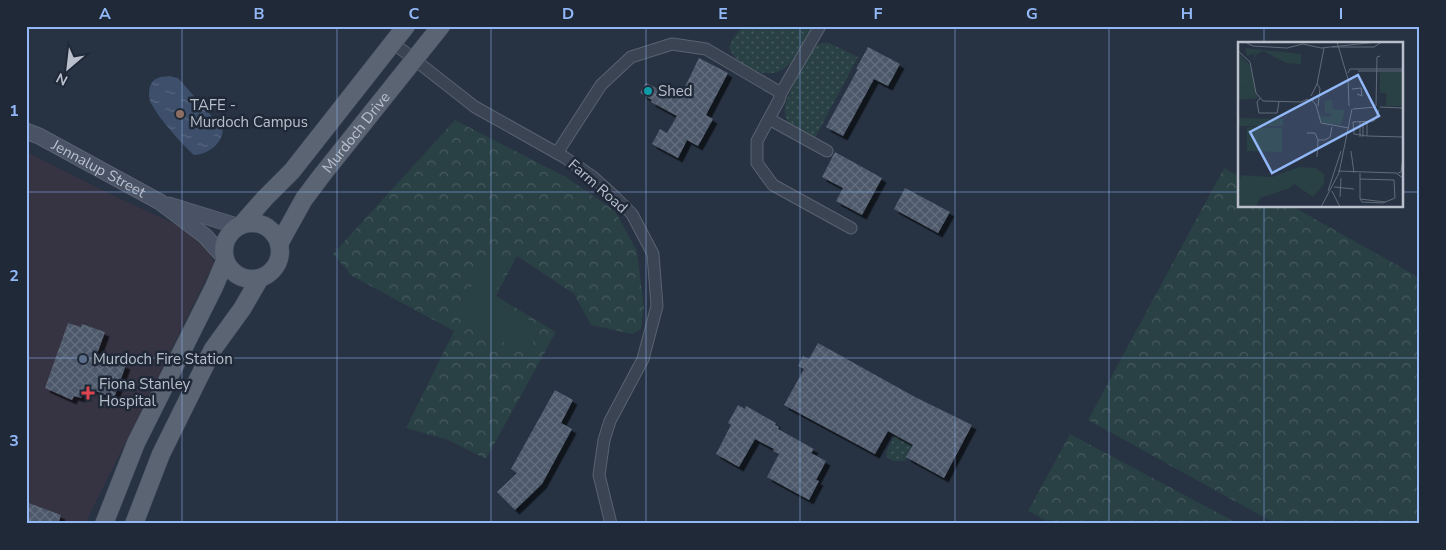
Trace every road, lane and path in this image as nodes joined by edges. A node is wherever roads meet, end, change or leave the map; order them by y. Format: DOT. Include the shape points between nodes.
graph roads {
  1 [pos="406,26"];
  2 [pos="441,26"];
  3 [pos="820,26"];
  4 [pos="392,42"];
  5 [pos="414,59"];
  6 [pos="781,93"];
  7 [pos="769,119"];
  8 [pos="26,124"];
  9 [pos="33,133"];
  10 [pos="827,151"];
  11 [pos="557,152"];
  12 [pos="160,202"];
  13 [pos="240,225"];
  14 [pos="851,228"];
  15 [pos="279,244"];
  16 [pos="224,259"];
  17 [pos="260,278"];
  18 [pos="136,443"];
  19 [pos="162,454"];
  20 [pos="104,524"];
  21 [pos="134,524"];
  22 [pos="611,524"];
  1 -- 4 [label="main road, Murdoch Drive"];
  2 -- 5 [label="main road, Murdoch Drive"];
  3 -- 6 [label="street"];
  4 -- 5 [label="street, Farm Road"];
  4 -- 13 [label="main road, Murdoch Drive" via="292,171"];
  5 -- 11 [label="street, Farm Road" via="476,107"];
  5 -- 15 [label="main road, Murdoch Drive" via="304,199"];
  6 -- 7 [label="street"];
  6 -- 11 [label="street" via="706,49 672,44 631,57 619,68 600,86"];
  7 -- 10 [label="street"];
  7 -- 14 [label="street" via="757,140 757,163 773,185"];
  8 -- 9 [label="street, Jennalup Street"];
  9 -- 12 [label="street, Jennalup Street"];
  11 -- 22 [label="street, Farm Road" via="593,177 632,214 653,254 657,306 642,359 610,421 604,440 600,475"];
  12 -- 13 [label="street, Jennalup Street"];
  12 -- 16 [label="street, Jennalup Street" via="205,236"];
  13 -- 15 [label="main road" via="252,222 270,228"];
  13 -- 16 [label="main road, Murdoch Drive" via="225,240"];
  15 -- 17 [label="main road, Murdoch Drive" via="278,261 268,274"];
  16 -- 17 [label="main road" via="236,274"];
  16 -- 18 [label="main road, Murdoch Drive" via="214,287"];
  17 -- 19 [label="main road, Murdoch Drive" via="214,349"];
  18 -- 19 [label="main road"];
  18 -- 20 [label="main road, Murdoch Drive"];
  19 -- 21 [label="main road, Murdoch Drive"];
}
